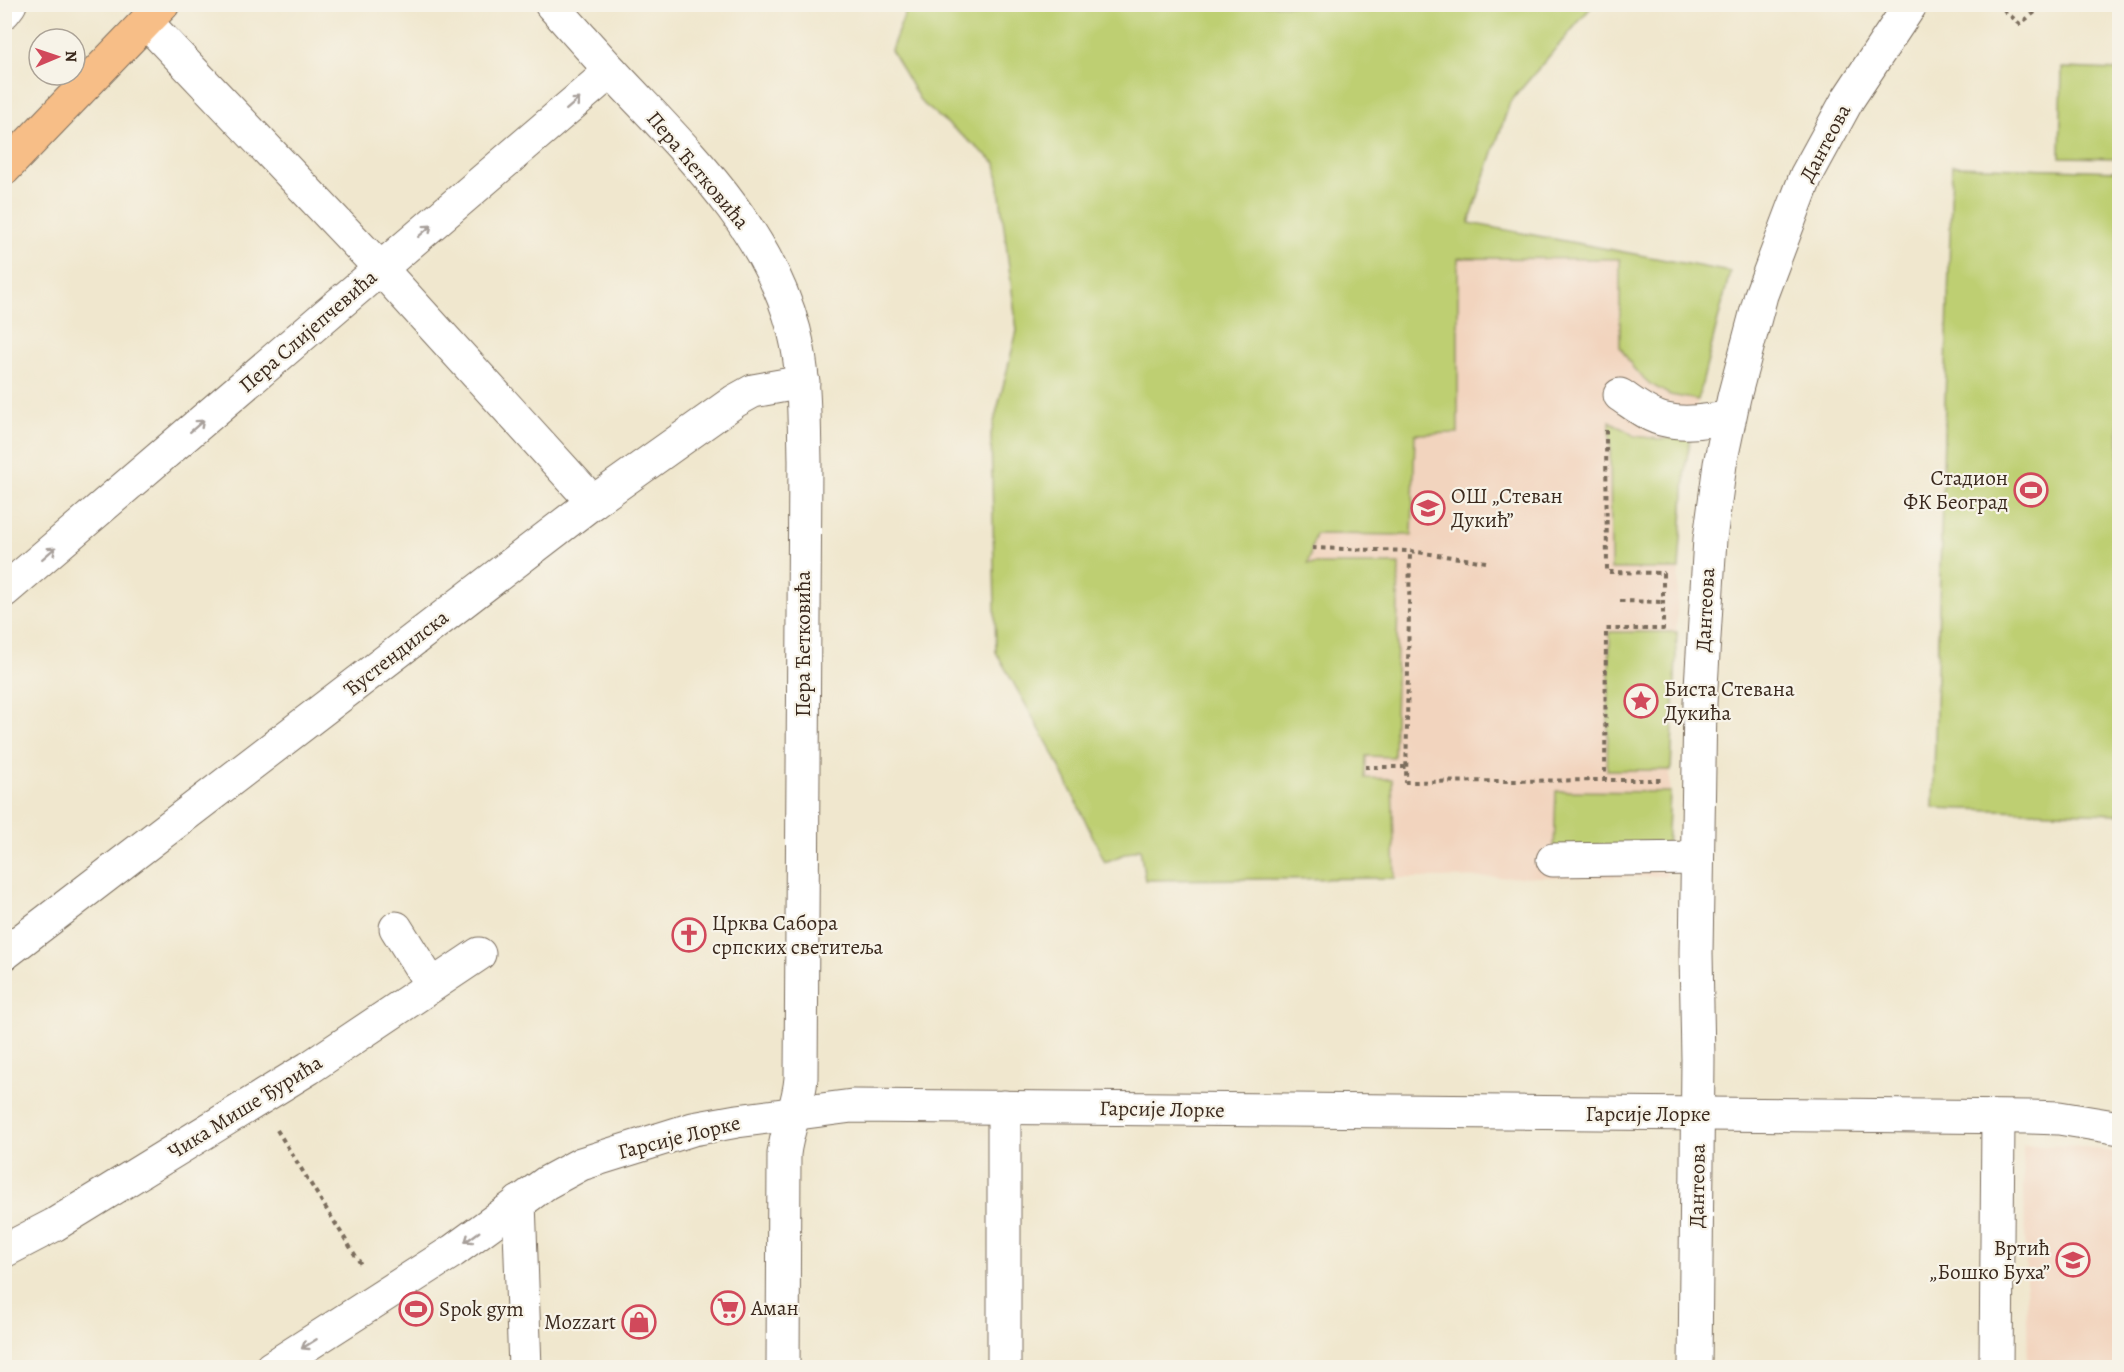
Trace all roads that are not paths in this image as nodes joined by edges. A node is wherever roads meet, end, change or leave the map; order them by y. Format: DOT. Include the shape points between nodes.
graph roads {
  1 [pos="10,4"];
  2 [pos="551,4"];
  3 [pos="1911,4"];
  4 [pos="4,12"];
  5 [pos="155,13"];
  6 [pos="611,71"];
  7 [pos="5,167"];
  8 [pos="381,269"];
  9 [pos="803,382"];
  10 [pos="1620,395"];
  11 [pos="1729,418"];
  12 [pos="593,502"];
  13 [pos="4,591"];
  14 [pos="1697,858"];
  15 [pos="1553,860"];
  16 [pos="396,928"];
  17 [pos="4,954"];
  18 [pos="479,954"];
  19 [pos="431,984"];
  20 [pos="1004,1107"];
  21 [pos="795,1113"];
  22 [pos="1698,1114"];
  23 [pos="1998,1118"];
  24 [pos="2120,1128"];
  25 [pos="519,1202"];
  26 [pos="4,1251"];
  27 [pos="271,1368"];
  28 [pos="525,1368"];
  29 [pos="783,1368"];
  30 [pos="1004,1368"];
  31 [pos="1695,1368"];
  32 [pos="1996,1368"];
  1 -- 4 [label="street"];
  2 -- 6 [label="street, Пера Ћетковића"];
  3 -- 11 [label="street, Дантеова" via="1848,99 1806,176 1761,296"];
  5 -- 7 [label="main road"];
  5 -- 8 [label="street"];
  8 -- 6 [label="street, Пера Слијепчевића, one-way"];
  6 -- 9 [label="street, Пера Ћетковића" via="689,154 749,229 778,282"];
  8 -- 12 [label="street"];
  13 -- 8 [label="street, Пера Слијепчевића, one-way"];
  9 -- 12 [label="street, Ћустендилска" via="753,392 735,401"];
  9 -- 21 [label="street, Пера Ћетковића" via="802,1051"];
  10 -- 11 [label="street" via="1667,421"];
  11 -- 14 [label="street, Дантеова" via="1710,539 1700,703"];
  12 -- 17 [label="street, Ћустендилска"];
  14 -- 15 [label="street"];
  14 -- 22 [label="street, Дантеова"];
  16 -- 19 [label="street"];
  18 -- 19 [label="street, Чика Мише Ђурића"];
  19 -- 26 [label="street, Чика Мише Ђурића" via="309,1068 54,1225"];
  20 -- 21 [label="street, Гарсије Лорке" via="852,1106"];
  20 -- 22 [label="street, Гарсије Лорке"];
  20 -- 30 [label="street"];
  21 -- 25 [label="street, Гарсије Лорке" via="693,1129 636,1146 581,1164"];
  21 -- 29 [label="street, Пера Ћетковића" via="784,1154"];
  22 -- 23 [label="street, Гарсије Лорке"];
  22 -- 31 [label="street, Дантеова"];
  23 -- 24 [label="street, Гарсије Лорке" via="2060,1118"];
  23 -- 32 [label="street"];
  25 -- 27 [label="street, Гарсије Лорке, one-way" via="453,1251"];
  25 -- 28 [label="street"];
}
